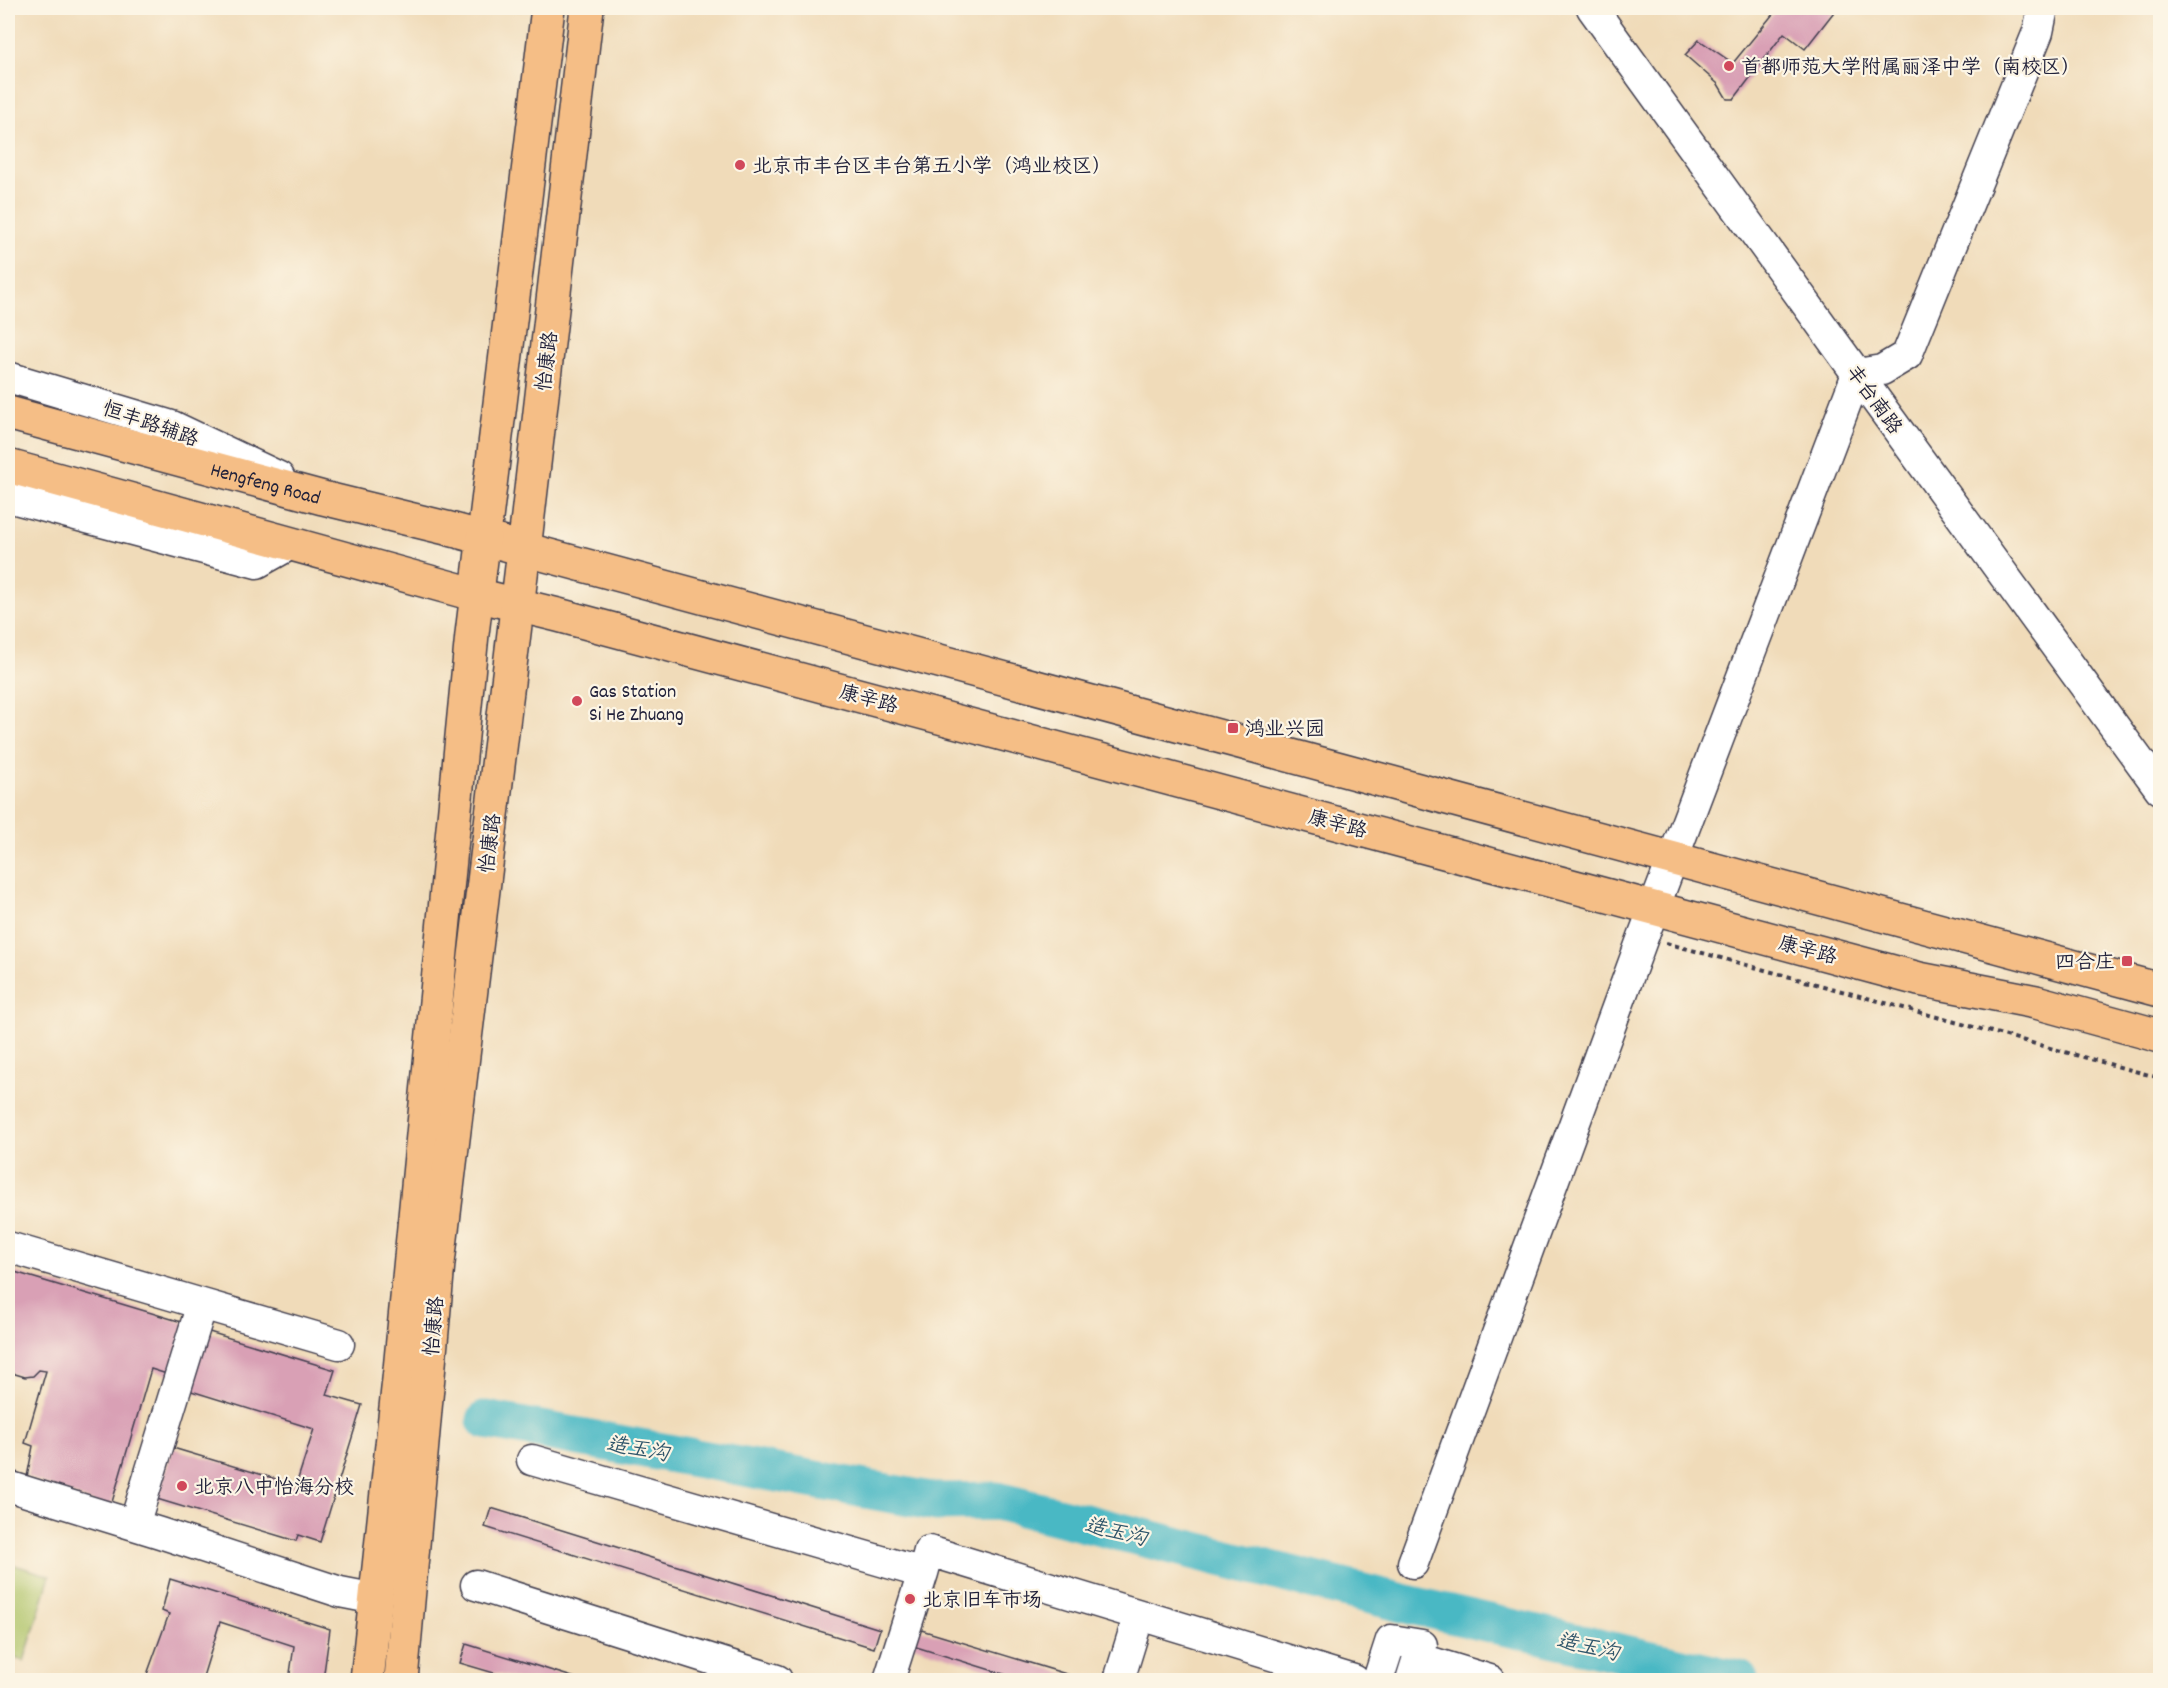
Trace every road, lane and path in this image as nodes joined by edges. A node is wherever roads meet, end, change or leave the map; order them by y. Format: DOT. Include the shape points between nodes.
graph roads {
  1 [pos="548,8"];
  2 [pos="587,8"];
  3 [pos="1592,8"];
  4 [pos="2066,8"];
  5 [pos="2040,20"];
  6 [pos="1857,374"];
  7 [pos="8,377"];
  8 [pos="8,413"];
  9 [pos="8,466"];
  10 [pos="8,497"];
  11 [pos="323,498"];
  12 [pos="485,539"];
  13 [pos="291,544"];
  14 [pos="524,550"];
  15 [pos="477,595"];
  16 [pos="517,604"];
  17 [pos="2160,789"];
  18 [pos="1672,859"];
  19 [pos="1648,922"];
  20 [pos="2160,990"];
  21 [pos="2160,1036"];
  22 [pos="2160,1078"];
  23 [pos="8,1247"];
  24 [pos="202,1304"];
  25 [pos="339,1344"];
  26 [pos="532,1460"];
  27 [pos="8,1486"];
  28 [pos="134,1525"];
  29 [pos="1413,1563"];
  30 [pos="923,1573"];
  31 [pos="476,1585"];
  32 [pos="376,1599"];
  33 [pos="1139,1615"];
  34 [pos="1414,1669"];
  35 [pos="367,1680"];
  36 [pos="401,1680"];
  37 [pos="777,1680"];
  38 [pos="889,1680"];
  39 [pos="1119,1680"];
  40 [pos="1354,1680"];
  41 [pos="1378,1680"];
  42 [pos="1490,1680"];
  1 -- 12 [label="main road, 怡康路"];
  2 -- 14 [label="main road, 怡康路"];
  3 -- 6 [label="street, 丰台南路"];
  4 -- 5 [label="street"];
  5 -- 6 [label="street" via="1907,355 1882,370"];
  6 -- 17 [label="street, 丰台南路"];
  6 -- 18 [label="street"];
  7 -- 11 [label="street, 恒丰路辅路" via="172,426"];
  8 -- 11 [label="main road, Hengfeng Road"];
  9 -- 13 [label="main road"];
  10 -- 13 [label="street" via="257,563"];
  11 -- 12 [label="main road, Hengfeng Road"];
  12 -- 14 [label="main road, Hengfeng Road"];
  12 -- 15 [label="main road, 怡康路"];
  13 -- 15 [label="main road"];
  14 -- 16 [label="main road, 怡康路"];
  14 -- 18 [label="main road"];
  15 -- 16 [label="main road"];
  15 -- 32 [label="main road, 怡康路"];
  16 -- 19 [label="main road, 康辛路"];
  16 -- 36 [label="main road, 怡康路" via="438,1263"];
  18 -- 19 [label="street"];
  18 -- 20 [label="main road"];
  19 -- 21 [label="main road, 康辛路" via="2036,1002"];
  19 -- 22 [label="path"];
  19 -- 29 [label="street"];
  23 -- 24 [label="street"];
  24 -- 25 [label="street"];
  24 -- 28 [label="street"];
  26 -- 30 [label="street"];
  27 -- 28 [label="street"];
  28 -- 32 [label="street" via="340,1593"];
  30 -- 33 [label="street" via="929,1551"];
  30 -- 38 [label="street"];
  31 -- 37 [label="street"];
  32 -- 35 [label="main road, 怡康路"];
  33 -- 39 [label="street"];
  33 -- 40 [label="street"];
  34 -- 41 [label="street" via="1422,1645 1391,1640"];
  34 -- 42 [label="street"];
}
